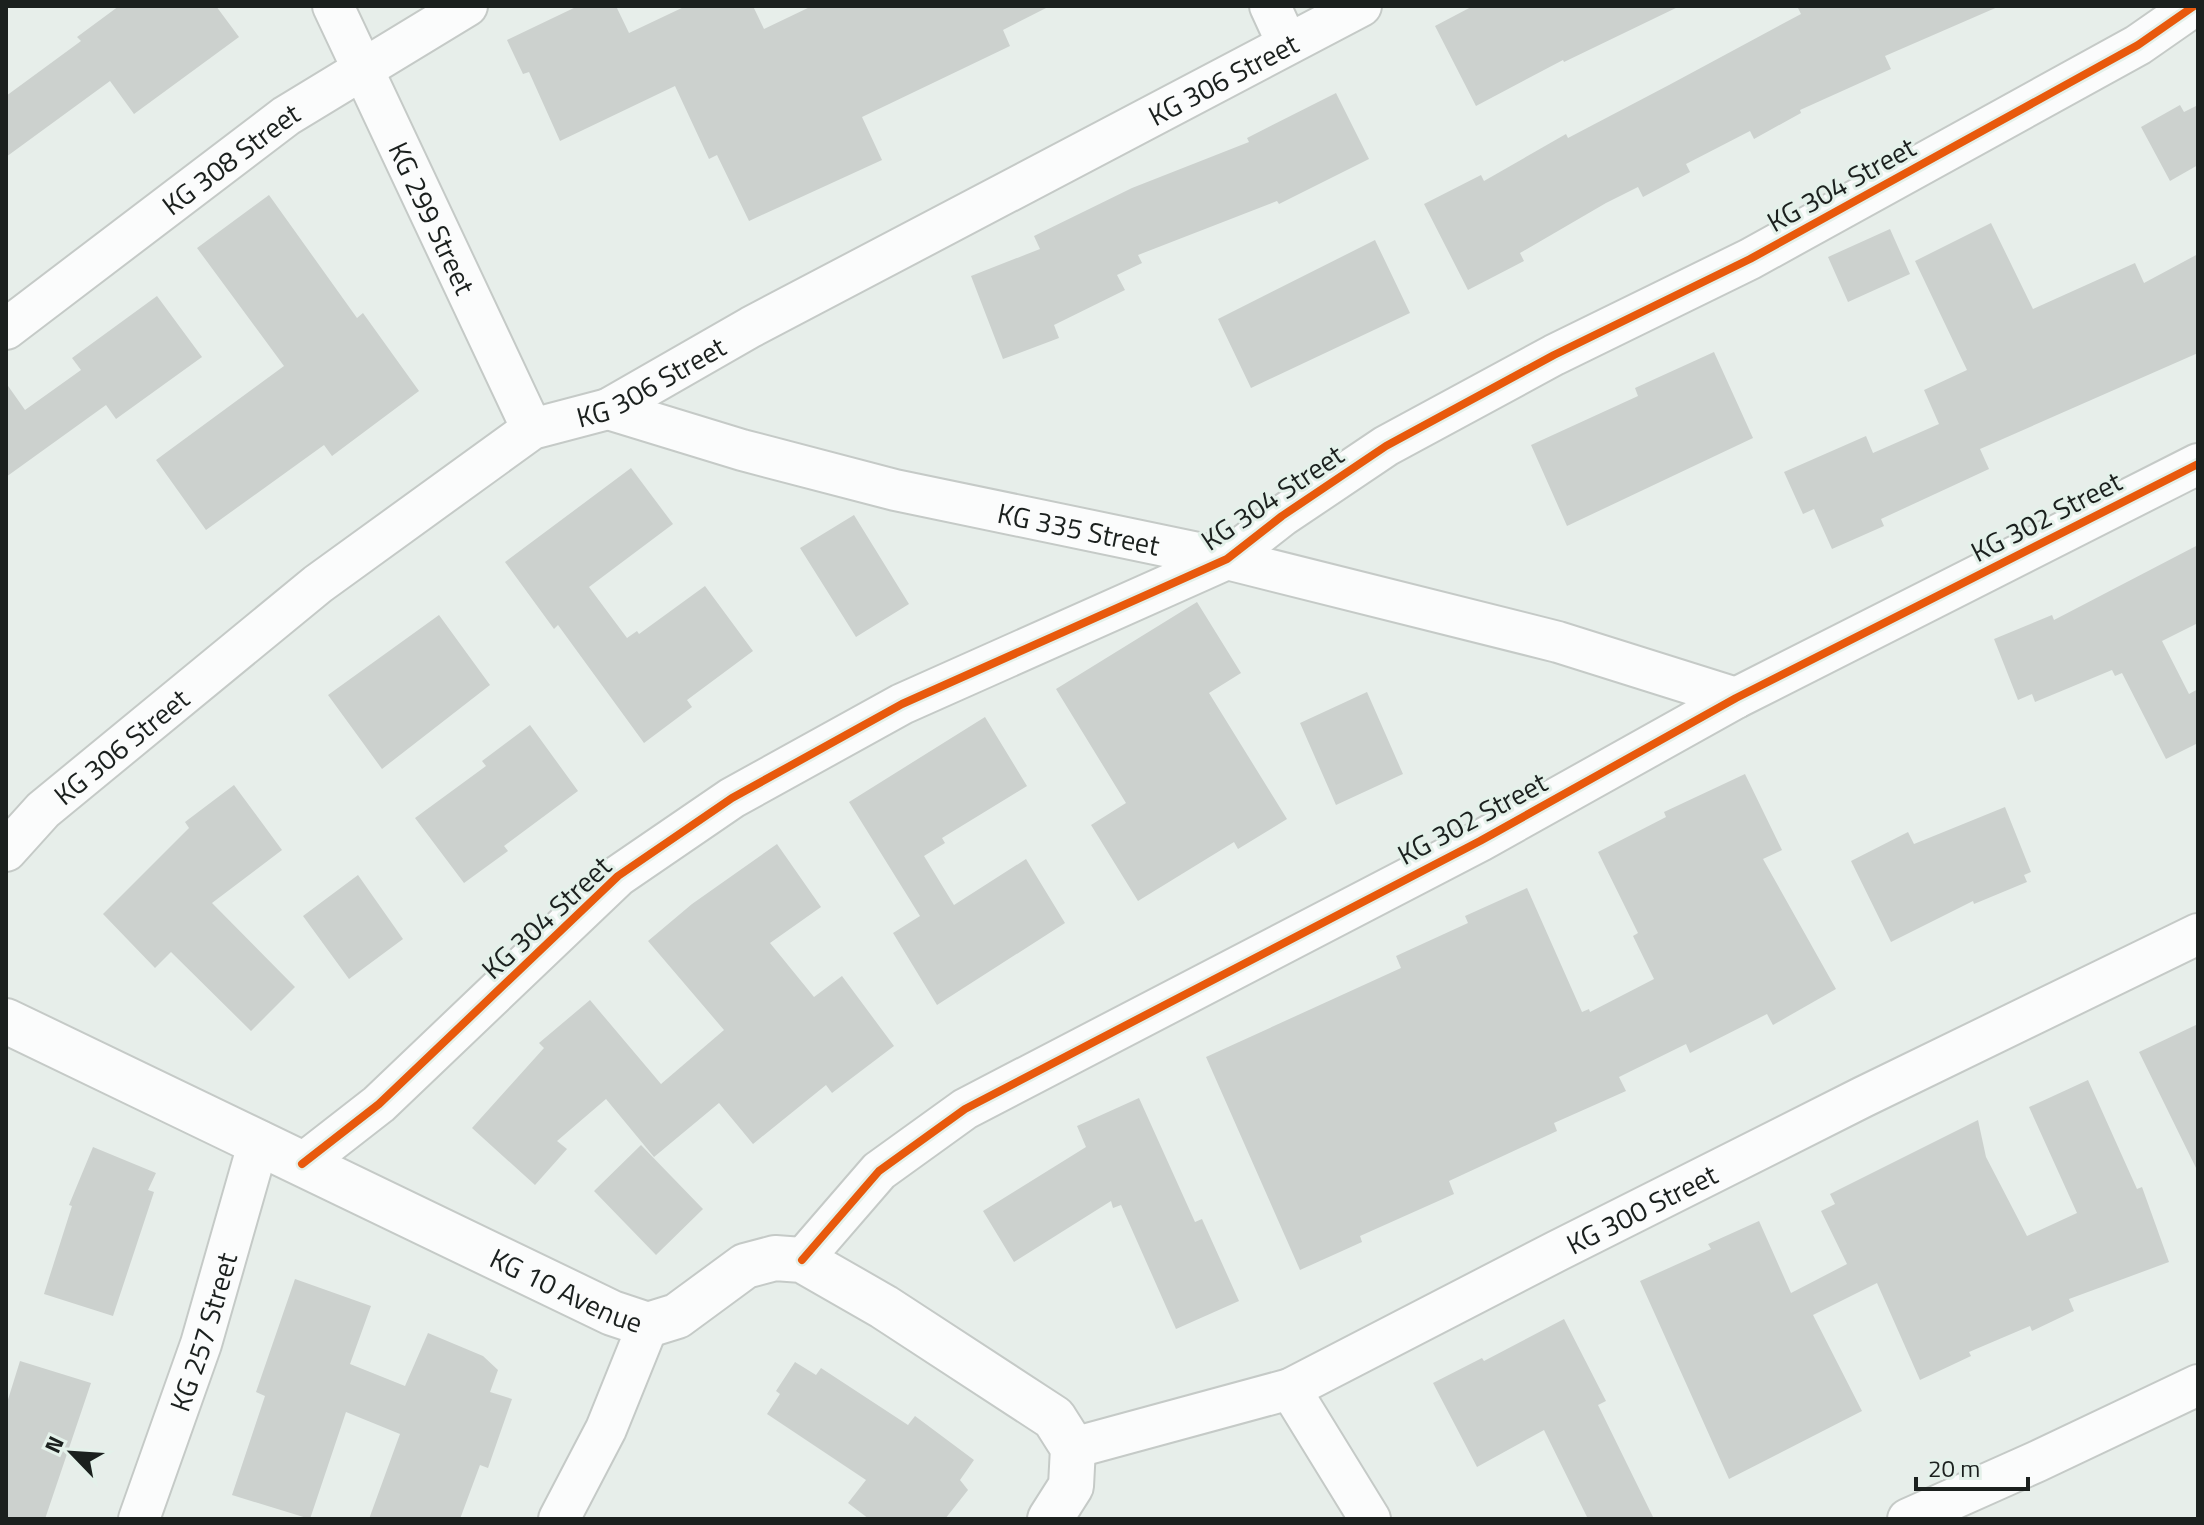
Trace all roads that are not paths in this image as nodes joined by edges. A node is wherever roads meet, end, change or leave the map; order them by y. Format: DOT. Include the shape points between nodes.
graph roads {
  1 [pos="333,6"];
  2 [pos="467,6"];
  3 [pos="1270,6"];
  4 [pos="1361,6"];
  5 [pos="2194,6"];
  6 [pos="1287,43"];
  7 [pos="363,70"];
  8 [pos="6,329"];
  9 [pos="608,409"];
  10 [pos="532,429"];
  11 [pos="2198,464"];
  12 [pos="1227,559"];
  13 [pos="1736,698"];
  14 [pos="6,851"];
  15 [pos="2198,934"];
  16 [pos="6,1021"];
  17 [pos="259,1141"];
  18 [pos="302,1164"];
  19 [pos="802,1260"];
  20 [pos="648,1325"];
  21 [pos="2198,1385"];
  22 [pos="1290,1389"];
  23 [pos="1073,1448"];
  24 [pos="139,1519"];
  25 [pos="559,1519"];
  26 [pos="1050,1519"];
  27 [pos="1370,1519"];
  28 [pos="1908,1519"];
  1 -- 7 [label="street, KG 299 Street"];
  2 -- 7 [label="street, KG 308 Street"];
  3 -- 6 [label="street"];
  4 -- 6 [label="street, KG 306 Street"];
  5 -- 12 [label="street, KG 304 Street" via="2138,45 1764,252 1554,355 1386,446"];
  6 -- 9 [label="street, KG 306 Street" via="751,327"];
  7 -- 8 [label="street, KG 308 Street" via="286,116"];
  7 -- 10 [label="street, KG 299 Street"];
  9 -- 10 [label="street, KG 306 Street"];
  9 -- 12 [label="street, KG 335 Street" via="895,490"];
  10 -- 14 [label="street, KG 306 Street" via="318,584 43,810"];
  11 -- 13 [label="street, KG 302 Street"];
  12 -- 13 [label="street, KG 335 Street" via="1558,642"];
  12 -- 18 [label="street, KG 304 Street" via="902,704 732,798 618,876 379,1104"];
  13 -- 19 [label="street, KG 302 Street" via="1480,841 965,1109 879,1171"];
  15 -- 22 [label="street, KG 300 Street" via="1835,1111"];
  16 -- 17 [label="street, KG 10 Avenue"];
  17 -- 18 [label="street, KG 10 Avenue"];
  17 -- 24 [label="street, KG 257 Street" via="201,1344"];
  18 -- 20 [label="street, KG 10 Avenue" via="612,1313"];
  19 -- 20 [label="street, KG 10 Avenue" via="775,1258 745,1266 677,1316"];
  19 -- 23 [label="street" via="1054,1418"];
  20 -- 25 [label="street" via="606,1429"];
  21 -- 28 [label="street"];
  22 -- 23 [label="street, KG 300 Street"];
  22 -- 27 [label="street"];
  23 -- 26 [label="street" via="1071,1486"];
}
